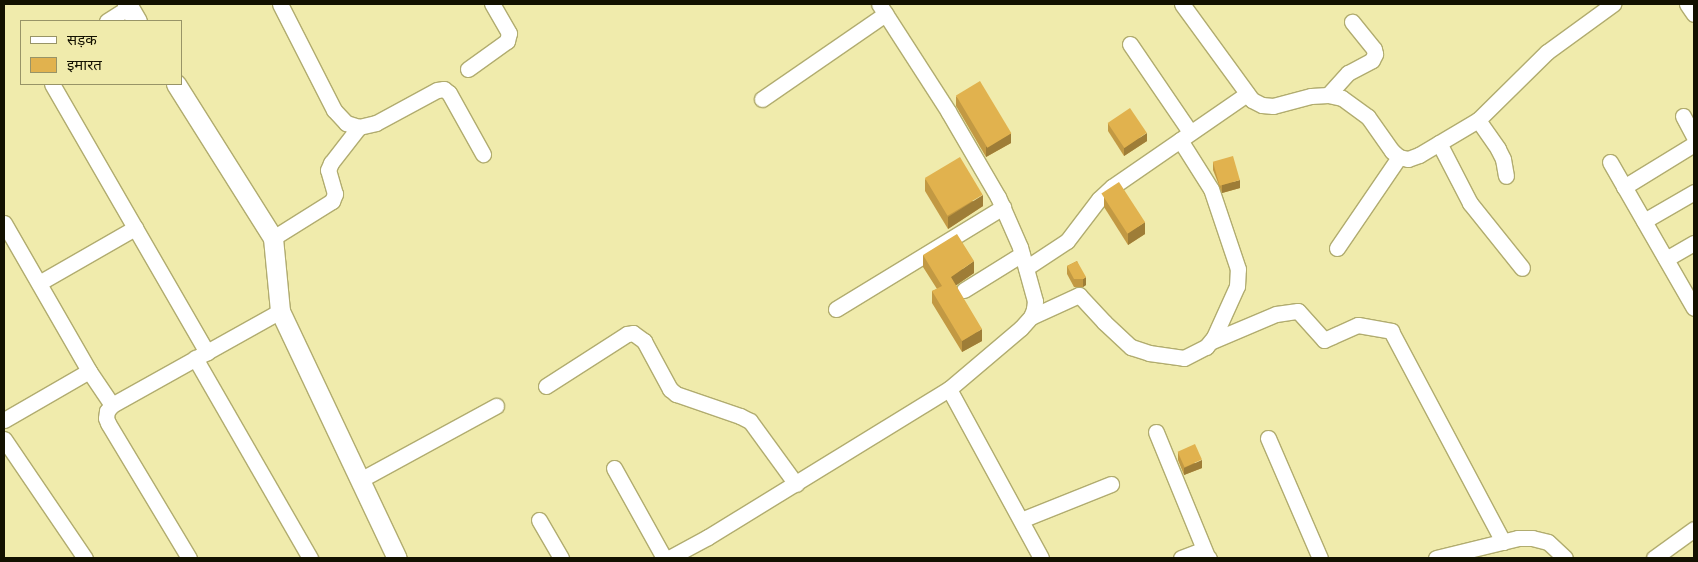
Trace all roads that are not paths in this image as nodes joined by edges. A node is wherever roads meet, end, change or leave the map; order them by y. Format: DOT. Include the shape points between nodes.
graph roads {
  1 [pos="280,4"];
  2 [pos="492,4"];
  3 [pos="1182,4"];
  4 [pos="1613,4"];
  5 [pos="1687,4"];
  6 [pos="882,9"];
  7 [pos="131,11"];
  8 [pos="1694,14"];
  9 [pos="108,20"];
  10 [pos="1352,22"];
  11 [pos="1130,44"];
  12 [pos="468,69"];
  13 [pos="53,85"];
  14 [pos="177,85"];
  15 [pos="1246,94"];
  16 [pos="1328,95"];
  17 [pos="762,99"];
  18 [pos="1683,116"];
  19 [pos="1478,120"];
  20 [pos="359,127"];
  21 [pos="1185,136"];
  22 [pos="1694,137"];
  23 [pos="1439,143"];
  24 [pos="1694,144"];
  25 [pos="483,154"];
  26 [pos="1399,157"];
  27 [pos="1610,162"];
  28 [pos="1506,176"];
  29 [pos="1624,187"];
  30 [pos="1694,192"];
  31 [pos="1003,207"];
  32 [pos="1644,221"];
  33 [pos="4,223"];
  34 [pos="135,228"];
  35 [pos="273,238"];
  36 [pos="1694,243"];
  37 [pos="1338,248"];
  38 [pos="1022,254"];
  39 [pos="1666,259"];
  40 [pos="1026,268"];
  41 [pos="1522,268"];
  42 [pos="39,283"];
  43 [pos="964,290"];
  44 [pos="1690,290"];
  45 [pos="1694,308"];
  46 [pos="836,309"];
  47 [pos="280,311"];
  48 [pos="1031,316"];
  49 [pos="1212,340"];
  50 [pos="201,355"];
  51 [pos="89,371"];
  52 [pos="546,386"];
  53 [pos="949,389"];
  54 [pos="112,404"];
  55 [pos="496,406"];
  56 [pos="4,420"];
  57 [pos="1156,432"];
  58 [pos="1268,438"];
  59 [pos="4,439"];
  60 [pos="614,468"];
  61 [pos="360,480"];
  62 [pos="796,484"];
  63 [pos="1112,484"];
  64 [pos="538,520"];
  65 [pos="1021,520"];
  66 [pos="1694,529"];
  67 [pos="1503,542"];
  68 [pos="1208,556"];
  69 [pos="85,558"];
  70 [pos="189,558"];
  71 [pos="310,558"];
  72 [pos="397,558"];
  73 [pos="561,558"];
  74 [pos="664,558"];
  75 [pos="669,558"];
  76 [pos="1041,558"];
  77 [pos="1181,558"];
  78 [pos="1320,558"];
  79 [pos="1436,558"];
  80 [pos="1566,558"];
  81 [pos="1654,558"];
  1 -- 20 [label="street" via="334,110 346,123"];
  2 -- 12 [label="street" via="509,33 506,41"];
  3 -- 15 [label="street"];
  4 -- 19 [label="street" via="1547,52"];
  5 -- 8 [label="street"];
  6 -- 17 [label="street"];
  6 -- 31 [label="street" via="948,111"];
  7 -- 9 [label="street"];
  10 -- 16 [label="street" via="1375,54 1372,60 1348,73"];
  11 -- 21 [label="street"];
  13 -- 34 [label="street"];
  14 -- 35 [label="main road"];
  15 -- 16 [label="street" via="1262,105 1273,106"];
  15 -- 21 [label="street"];
  16 -- 26 [label="street" via="1342,98 1368,117"];
  18 -- 22 [label="street"];
  19 -- 23 [label="street"];
  19 -- 28 [label="street" via="1503,159"];
  20 -- 25 [label="street" via="376,123 437,90 444,90 449,93"];
  20 -- 35 [label="street" via="328,170 335,194 332,200"];
  21 -- 40 [label="street" via="1101,196 1067,241"];
  21 -- 49 [label="street" via="1211,189 1238,269 1237,286"];
  23 -- 26 [label="street" via="1419,156"];
  23 -- 41 [label="street" via="1470,203"];
  24 -- 29 [label="street"];
  26 -- 37 [label="street"];
  27 -- 29 [label="street"];
  29 -- 32 [label="street"];
  30 -- 32 [label="street"];
  31 -- 38 [label="street"];
  31 -- 46 [label="street"];
  32 -- 39 [label="street"];
  33 -- 42 [label="street"];
  34 -- 42 [label="street"];
  34 -- 50 [label="street"];
  35 -- 47 [label="main road"];
  36 -- 39 [label="street"];
  38 -- 40 [label="street"];
  38 -- 43 [label="street"];
  39 -- 44 [label="street"];
  40 -- 48 [label="street" via="1035,302"];
  42 -- 51 [label="street"];
  44 -- 45 [label="street"];
  47 -- 50 [label="street"];
  47 -- 61 [label="main road"];
  48 -- 49 [label="street" via="1079,295 1131,346 1148,353 1184,358 1196,354"];
  48 -- 53 [label="street"];
  49 -- 67 [label="street" via="1276,314 1298,311 1324,340 1358,325 1391,331"];
  50 -- 54 [label="street"];
  50 -- 71 [label="street"];
  51 -- 54 [label="street"];
  51 -- 56 [label="street"];
  52 -- 62 [label="street" via="633,333 644,341 670,389 750,421"];
  53 -- 62 [label="street"];
  53 -- 65 [label="street"];
  54 -- 70 [label="street" via="106,418 108,423"];
  55 -- 61 [label="street"];
  57 -- 68 [label="street"];
  58 -- 78 [label="street"];
  59 -- 69 [label="street"];
  60 -- 74 [label="street"];
  61 -- 72 [label="main road"];
  62 -- 75 [label="street"];
  63 -- 65 [label="street"];
  64 -- 73 [label="street"];
  65 -- 76 [label="street"];
  66 -- 81 [label="street"];
  67 -- 79 [label="street"];
  67 -- 80 [label="street" via="1532,538 1548,542"];
  68 -- 77 [label="street" via="1199,551"];
}
